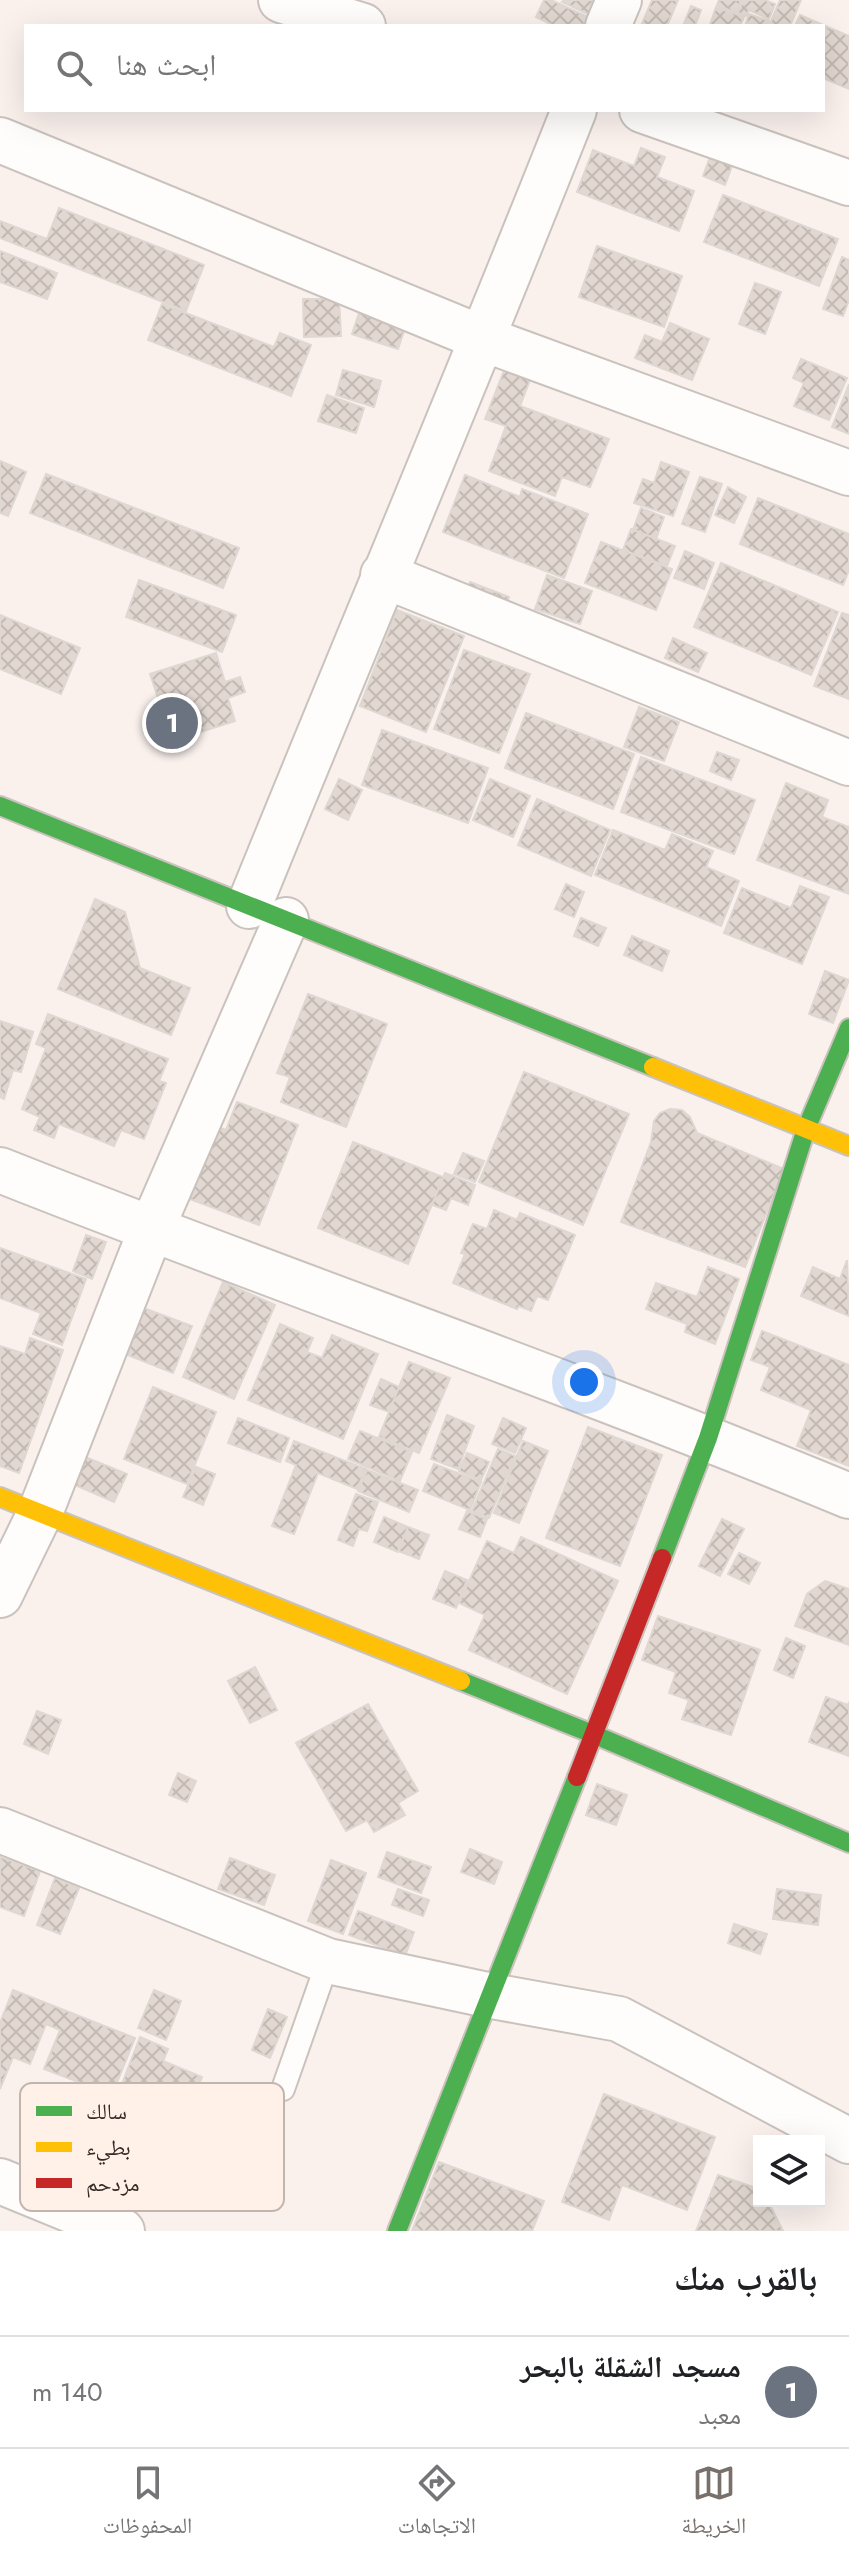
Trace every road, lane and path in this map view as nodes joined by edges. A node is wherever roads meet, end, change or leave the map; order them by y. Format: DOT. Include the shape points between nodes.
graph roads {
  1 [pos="281,0"];
  2 [pos="619,0"];
  3 [pos="357,24"];
  4 [pos="609,24"];
  5 [pos="573,112"];
  6 [pos="648,112"];
  7 [pos="0,140"];
  8 [pos="849,183"];
  9 [pos="484,339"];
  10 [pos="849,473"];
  11 [pos="383,575"];
  12 [pos="849,763"];
  13 [pos="0,806"];
  14 [pos="268,913"];
  15 [pos="849,1028"];
  16 [pos="806,1129"];
  17 [pos="849,1146"];
  18 [pos="0,1170"];
  19 [pos="151,1230"];
  20 [pos="708,1438"];
  21 [pos="849,1496"];
  22 [pos="0,1497"];
  23 [pos="40,1513"];
  24 [pos="0,1595"];
  25 [pos="595,1735"];
  26 [pos="0,1830"];
  27 [pos="849,1843"];
  28 [pos="328,1961"];
  29 [pos="492,1996"];
  30 [pos="284,2086"];
  31 [pos="849,2141"];
  32 [pos="0,2181"];
  33 [pos="20,2189"];
  34 [pos="73,2211"];
  35 [pos="122,2231"];
  36 [pos="397,2231"];
  1 -- 3 [label="street"];
  2 -- 4 [label="street"];
  5 -- 9 [label="street"];
  6 -- 8 [label="street"];
  7 -- 9 [label="street"];
  9 -- 10 [label="street"];
  9 -- 11 [label="street"];
  11 -- 12 [label="street"];
  11 -- 14 [label="street"];
  13 -- 14 [label="street"];
  14 -- 16 [label="street"];
  14 -- 19 [label="street"];
  15 -- 16 [label="street"];
  16 -- 17 [label="street"];
  16 -- 20 [label="street"];
  18 -- 19 [label="street"];
  19 -- 20 [label="street"];
  19 -- 23 [label="street"];
  20 -- 21 [label="street"];
  20 -- 25 [label="street"];
  22 -- 23 [label="street"];
  23 -- 24 [label="street"];
  23 -- 25 [label="street"];
  25 -- 27 [label="street"];
  25 -- 29 [label="street"];
  26 -- 28 [label="street"];
  28 -- 29 [label="street"];
  28 -- 30 [label="lane"];
  29 -- 31 [label="street" via="619,2019"];
  29 -- 36 [label="street"];
  32 -- 33 [label="street"];
  34 -- 35 [label="street"];
}
